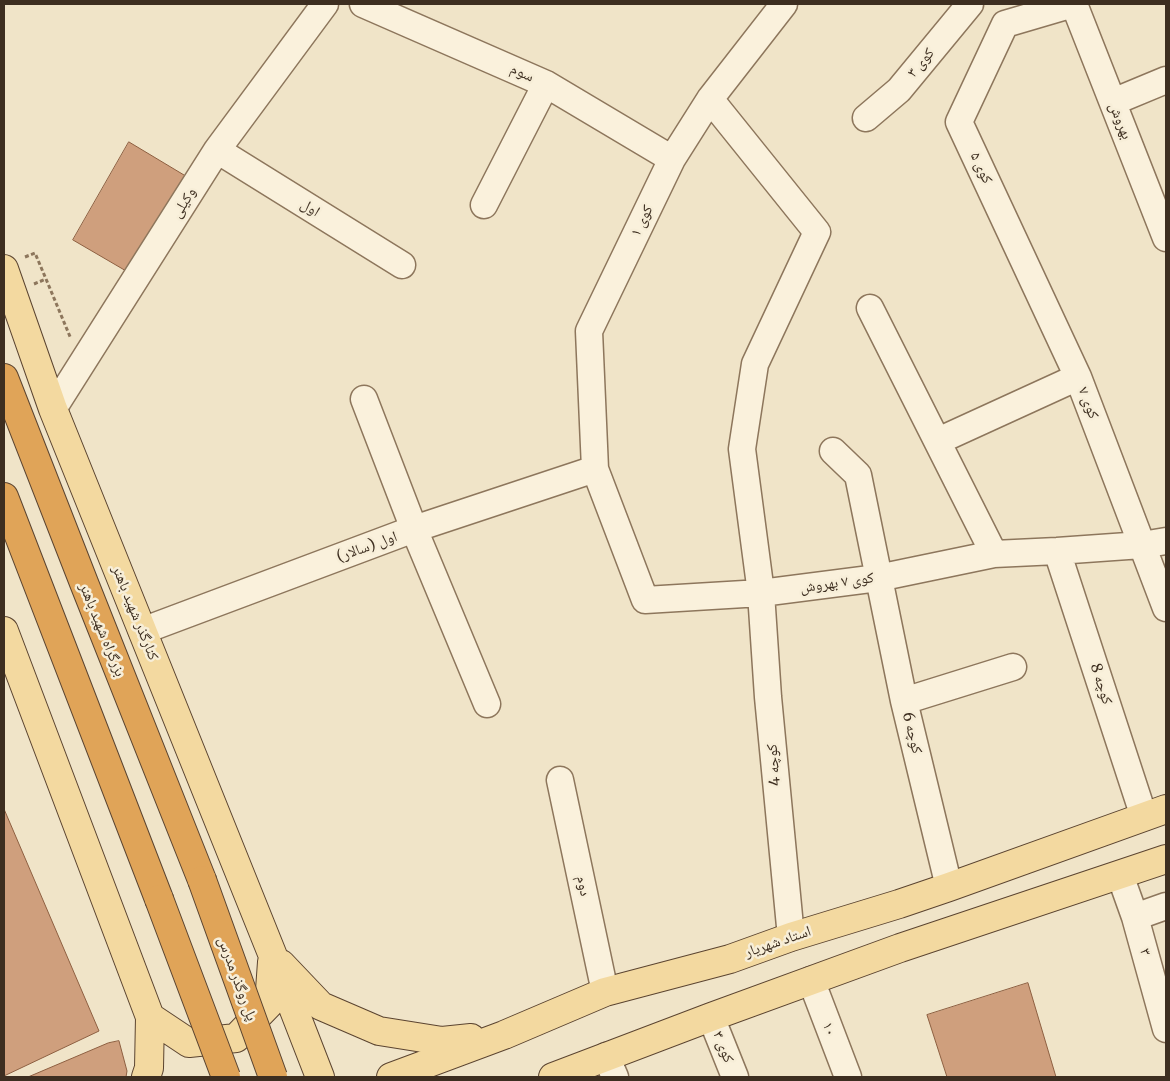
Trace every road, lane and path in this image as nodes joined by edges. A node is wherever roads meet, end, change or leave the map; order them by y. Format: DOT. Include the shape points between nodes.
graph roads {
  1 [pos="325,4"];
  2 [pos="363,4"];
  3 [pos="784,4"];
  4 [pos="970,4"];
  5 [pos="1073,4"];
  6 [pos="1166,80"];
  7 [pos="546,84"];
  8 [pos="710,99"];
  9 [pos="1113,102"];
  10 [pos="866,118"];
  11 [pos="217,150"];
  12 [pos="672,159"];
  13 [pos="484,206"];
  14 [pos="1166,238"];
  15 [pos="35,253"];
  16 [pos="402,265"];
  17 [pos="46,278"];
  18 [pos="8,281"];
  19 [pos="870,308"];
  20 [pos="81,365"];
  21 [pos="1078,377"];
  22 [pos="4,378"];
  23 [pos="364,399"];
  24 [pos="53,409"];
  25 [pos="938,441"];
  26 [pos="833,451"];
  27 [pos="594,469"];
  28 [pos="4,497"];
  29 [pos="414,529"];
  30 [pos="1154,543"];
  31 [pos="1057,551"];
  32 [pos="994,554"];
  33 [pos="878,578"];
  34 [pos="761,593"];
  35 [pos="1166,608"];
  36 [pos="4,631"];
  37 [pos="142,631"];
  38 [pos="1013,667"];
  39 [pos="904,701"];
  40 [pos="487,704"];
  41 [pos="560,780"];
  42 [pos="1155,813"];
  43 [pos="1166,859"];
  44 [pos="1120,875"];
  45 [pos="202,880"];
  46 [pos="949,887"];
  47 [pos="1166,906"];
  48 [pos="1135,917"];
  49 [pos="791,937"];
  50 [pos="273,956"];
  51 [pos="811,980"];
  52 [pos="605,992"];
  53 [pos="150,1017"];
  54 [pos="711,1017"];
  55 [pos="1166,1029"];
  56 [pos="504,1035"];
  57 [pos="610,1067"];
  58 [pos="146,1077"];
  59 [pos="226,1077"];
  60 [pos="273,1077"];
  61 [pos="320,1077"];
  62 [pos="391,1077"];
  63 [pos="553,1077"];
  64 [pos="735,1077"];
  65 [pos="848,1077"];
  1 -- 11 [label="street, وکیلی"];
  2 -- 7 [label="street, سوم"];
  3 -- 8 [label="street, کوی ۱"];
  4 -- 10 [label="street, کوی ۳" via="899,90"];
  5 -- 9 [label="street, بهروش"];
  5 -- 21 [label="street, کوی ۵" via="1005,24 959,122"];
  6 -- 9 [label="street"];
  7 -- 12 [label="street, سوم"];
  7 -- 13 [label="street"];
  8 -- 12 [label="street, کوی ۱"];
  8 -- 34 [label="street, کوچه 4" via="817,232 755,364 742,449"];
  9 -- 14 [label="street, بهروش"];
  11 -- 16 [label="street, اول"];
  11 -- 20 [label="street, وکیلی"];
  12 -- 27 [label="street, کوی ۱" via="589,331"];
  15 -- 17 [label="path"];
  17 -- 18 [label="path"];
  17 -- 20 [label="path"];
  18 -- 24 [label="main road, کنارگذر شهید باهنر"];
  19 -- 25 [label="street"];
  20 -- 24 [label="street, وکیلی"];
  21 -- 25 [label="street, کوی ۷"];
  21 -- 30 [label="street, کوی ۷"];
  22 -- 45 [label="highway, بزرگراه شهید باهنر"];
  23 -- 29 [label="street"];
  24 -- 37 [label="main road, کنارگذر شهید باهنر"];
  25 -- 32 [label="street"];
  26 -- 33 [label="street, کوچه 6" via="858,475"];
  27 -- 29 [label="street, اول (سالار)"];
  27 -- 34 [label="street, کوی ۷ بهروش" via="645,600"];
  28 -- 59 [label="highway, bridge"];
  29 -- 37 [label="street, اول (سالار)"];
  29 -- 40 [label="street"];
  30 -- 31 [label="street, کوی ۷ بهروش"];
  30 -- 35 [label="street, کوی ۷"];
  31 -- 32 [label="street, کوی ۷ بهروش"];
  31 -- 42 [label="street, کوچه 8"];
  32 -- 33 [label="street, کوی ۷ بهروش"];
  33 -- 34 [label="street, کوی ۷ بهروش"];
  33 -- 39 [label="street, کوچه 6"];
  34 -- 49 [label="street, کوچه 4"];
  36 -- 53 [label="main road"];
  37 -- 50 [label="main road, کنارگذر شهید باهنر"];
  38 -- 39 [label="street"];
  39 -- 46 [label="street, کوچه 6"];
  41 -- 52 [label="street, دوم"];
  42 -- 46 [label="main road, استاد شهریار"];
  43 -- 44 [label="main road"];
  44 -- 48 [label="street, ۳"];
  44 -- 51 [label="main road"];
  45 -- 60 [label="highway, پل روگذر مدرس, bridge"];
  46 -- 49 [label="main road, استاد شهریار"];
  47 -- 48 [label="street"];
  48 -- 55 [label="street, ۳"];
  49 -- 52 [label="main road, استاد شهریار" via="730,960"];
  50 -- 53 [label="main road" via="269,1004 236,1038 189,1043"];
  50 -- 56 [label="main road" via="321,1006 379,1031 442,1041"];
  50 -- 61 [label="main road, کنارگذر شهید باهنر"];
  51 -- 54 [label="main road"];
  51 -- 65 [label="street, ۱۰"];
  52 -- 56 [label="main road, استاد شهریار"];
  53 -- 58 [label="main road"];
  54 -- 57 [label="main road"];
  54 -- 64 [label="street, کوی ۳"];
  56 -- 62 [label="main road, استاد شهریار"];
  57 -- 63 [label="main road"];
}
